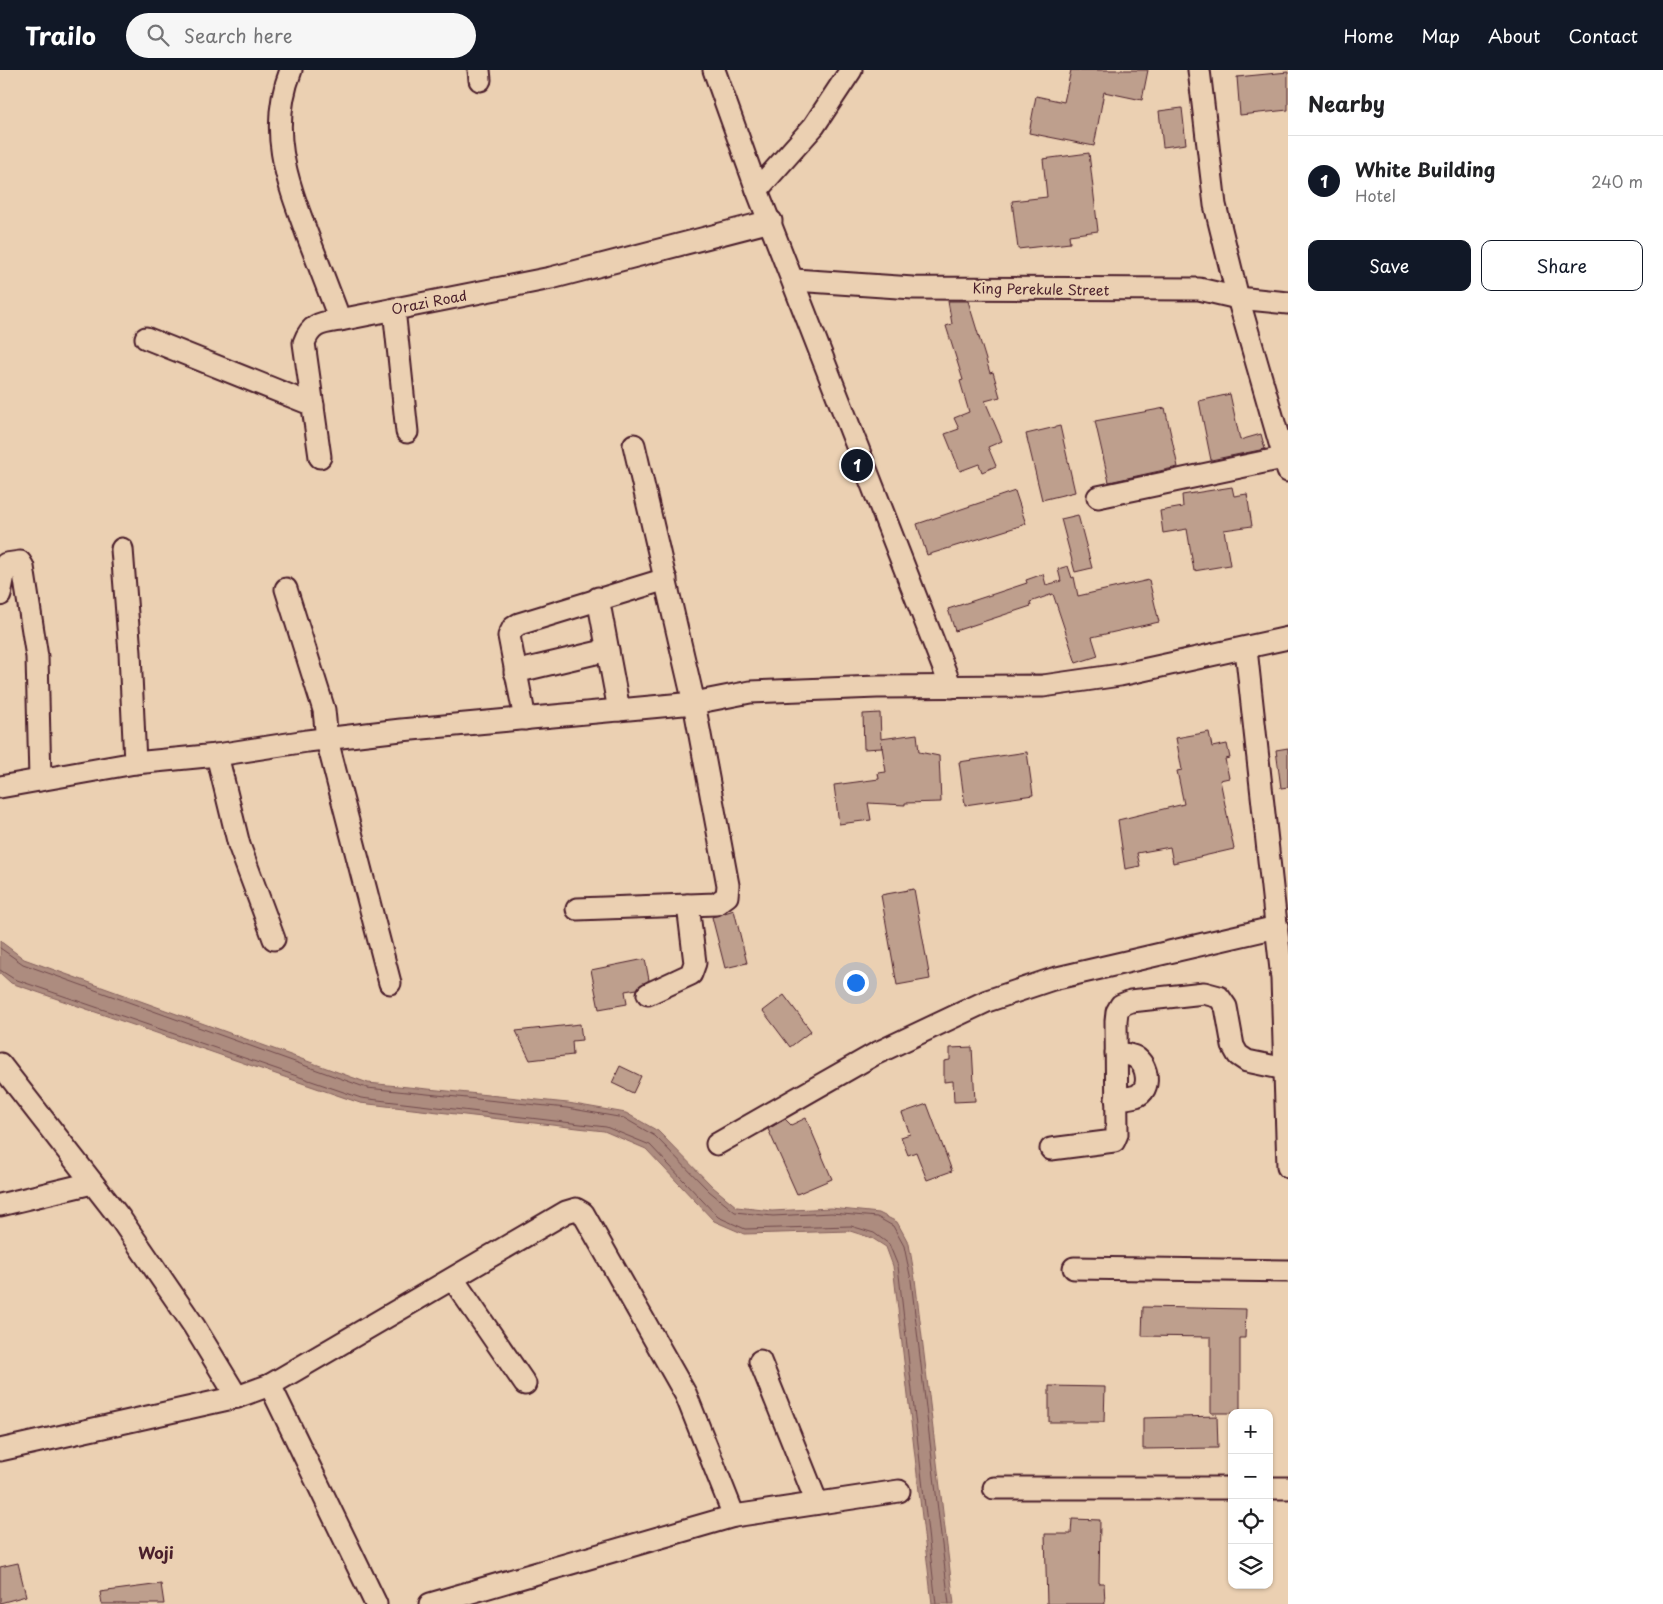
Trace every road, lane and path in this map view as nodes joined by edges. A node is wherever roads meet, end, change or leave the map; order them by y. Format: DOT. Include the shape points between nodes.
graph roads {
  1 [pos="292,70"];
  2 [pos="714,70"];
  3 [pos="851,70"];
  4 [pos="1199,70"];
  5 [pos="757,190"];
  6 [pos="772,221"];
  7 [pos="794,280"];
  8 [pos="1238,298"];
  9 [pos="1288,303"];
  10 [pos="394,309"];
  11 [pos="340,320"];
  12 [pos="146,338"];
  13 [pos="313,405"];
  14 [pos="407,432"];
  15 [pos="634,445"];
  16 [pos="320,457"];
  17 [pos="1286,465"];
  18 [pos="1098,497"];
  19 [pos="122,549"];
  20 [pos="666,579"];
  21 [pos="286,589"];
  22 [pos="0,595"];
  23 [pos="598,598"];
  24 [pos="1288,638"];
  25 [pos="1246,649"];
  26 [pos="608,650"];
  27 [pos="515,672"];
  28 [pos="951,687"];
  29 [pos="694,702"];
  30 [pos="619,710"];
  31 [pos="525,719"];
  32 [pos="326,740"];
  33 [pos="218,755"];
  34 [pos="135,762"];
  35 [pos="40,780"];
  36 [pos="0,787"];
  37 [pos="688,905"];
  38 [pos="577,909"];
  39 [pos="1277,927"];
  40 [pos="274,939"];
  41 [pos="390,983"];
  42 [pos="648,994"];
  43 [pos="1116,1053"];
  44 [pos="1285,1069"];
  45 [pos="3,1073"];
  46 [pos="1116,1099"];
  47 [pos="717,1144"];
  48 [pos="1051,1149"];
  49 [pos="1288,1167"];
  50 [pos="92,1183"];
  51 [pos="0,1205"];
  52 [pos="1074,1268"];
  53 [pos="1288,1271"];
  54 [pos="453,1279"];
  55 [pos="760,1361"];
  56 [pos="525,1384"];
  57 [pos="270,1385"];
  58 [pos="237,1397"];
  59 [pos="0,1450"];
  60 [pos="994,1488"];
  61 [pos="1228,1488"];
  62 [pos="1273,1488"];
  63 [pos="1288,1488"];
  64 [pos="899,1491"];
  65 [pos="817,1503"];
  66 [pos="734,1516"];
  67 [pos="376,1604"];
  68 [pos="430,1604"];
  1 -- 11 [label="street" via="281,122 281,156 288,183"];
  2 -- 5 [label="street"];
  3 -- 5 [label="street" via="814,126"];
  4 -- 8 [label="street" via="1215,205"];
  5 -- 6 [label="street"];
  6 -- 7 [label="street"];
  6 -- 10 [label="street, Orazi Road" via="551,278"];
  7 -- 8 [label="street, King Perekule Street" via="913,288 1199,289"];
  7 -- 28 [label="street"];
  8 -- 9 [label="street, King Perekule Street"];
  8 -- 17 [label="street"];
  10 -- 11 [label="street, Orazi Road"];
  10 -- 14 [label="street"];
  11 -- 13 [label="street, Orazi Road" via="320,324 308,332 304,343"];
  12 -- 13 [label="street"];
  13 -- 16 [label="street, Orazi Road"];
  15 -- 20 [label="street"];
  17 -- 18 [label="street"];
  19 -- 34 [label="street"];
  20 -- 23 [label="street"];
  20 -- 29 [label="street"];
  21 -- 32 [label="street" via="324,710"];
  22 -- 35 [label="street" via="6,564 20,562 37,657"];
  23 -- 26 [label="street"];
  23 -- 27 [label="street" via="513,628 509,636"];
  24 -- 25 [label="street"];
  25 -- 28 [label="street" via="1120,675 1043,686"];
  25 -- 39 [label="street"];
  26 -- 27 [label="street"];
  26 -- 30 [label="street"];
  27 -- 31 [label="street"];
  28 -- 29 [label="street" via="750,692"];
  29 -- 30 [label="street"];
  29 -- 37 [label="street" via="728,886 727,896 716,904"];
  30 -- 31 [label="street"];
  31 -- 32 [label="street"];
  32 -- 33 [label="street"];
  32 -- 41 [label="street"];
  33 -- 34 [label="street"];
  33 -- 40 [label="street" via="239,845"];
  34 -- 35 [label="street"];
  35 -- 36 [label="street"];
  37 -- 38 [label="street"];
  37 -- 42 [label="street" via="695,962 691,974"];
  39 -- 44 [label="street"];
  39 -- 47 [label="street" via="1053,979 987,1001 874,1054"];
  43 -- 44 [label="street" via="1116,1012 1121,1004 1204,994 1219,997 1226,1007 1233,1046 1238,1055 1247,1061"];
  43 -- 46 [label="street"];
  43 -- 46 [label="street" via="1139,1060 1147,1079 1145,1089 1136,1096"];
  44 -- 49 [label="street"];
  45 -- 50 [label="street"];
  46 -- 48 [label="street" via="1114,1141"];
  50 -- 51 [label="street"];
  50 -- 58 [label="street" via="194,1326"];
  52 -- 53 [label="street"];
  54 -- 56 [label="street"];
  54 -- 57 [label="street"];
  54 -- 66 [label="street" via="566,1212 576,1209 583,1213 686,1395"];
  55 -- 65 [label="street"];
  57 -- 58 [label="street"];
  57 -- 67 [label="street"];
  58 -- 59 [label="street"];
  60 -- 61 [label="street"];
  62 -- 63 [label="street"];
  64 -- 65 [label="street"];
  65 -- 66 [label="street"];
  66 -- 68 [label="street"];
}
